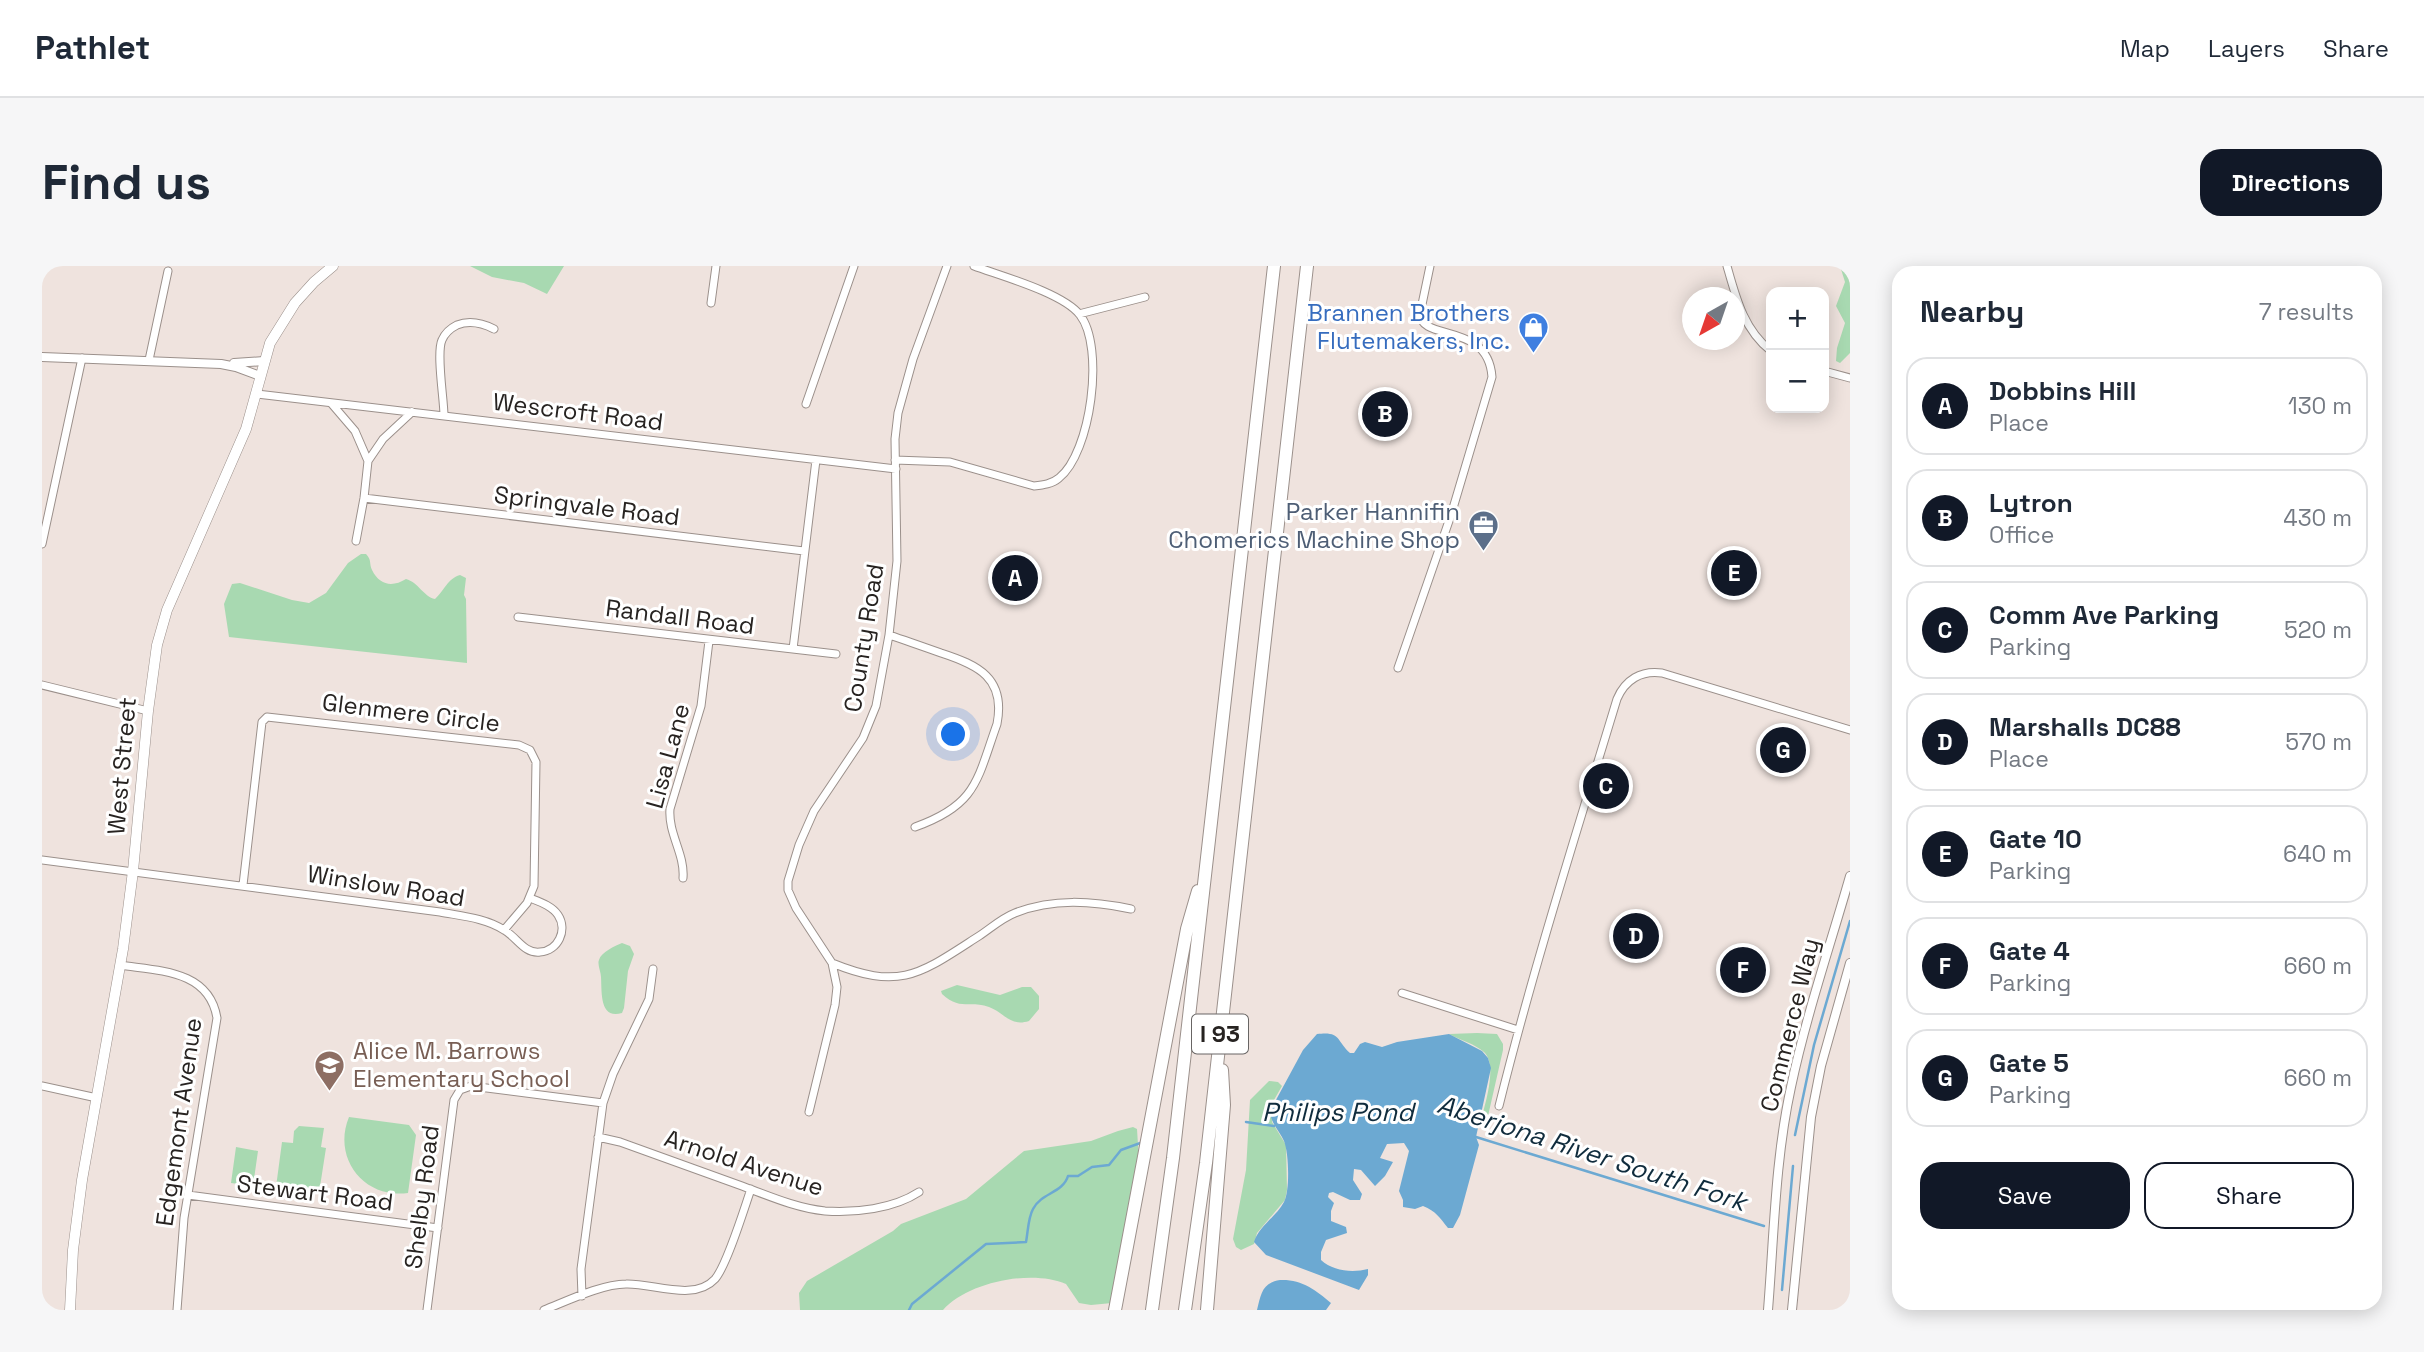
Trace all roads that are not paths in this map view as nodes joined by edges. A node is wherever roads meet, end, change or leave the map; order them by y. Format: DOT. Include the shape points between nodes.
graph roads {
  1 [pos="333,266"];
  2 [pos="716,266"];
  3 [pos="854,266"];
  4 [pos="947,266"];
  5 [pos="974,266"];
  6 [pos="1274,266"];
  7 [pos="1307,266"];
  8 [pos="1430,266"];
  9 [pos="1727,266"];
  10 [pos="168,271"];
  11 [pos="1146,297"];
  12 [pos="711,303"];
  13 [pos="1079,314"];
  14 [pos="494,328"];
  15 [pos="1770,350"];
  16 [pos="42,357"];
  17 [pos="82,358"];
  18 [pos="149,360"];
  19 [pos="264,361"];
  20 [pos="221,364"];
  21 [pos="1829,372"];
  22 [pos="260,376"];
  23 [pos="1850,377"];
  24 [pos="257,394"];
  25 [pos="331,402"];
  26 [pos="806,404"];
  27 [pos="412,412"];
  28 [pos="444,416"];
  29 [pos="816,460"];
  30 [pos="895,460"];
  31 [pos="368,461"];
  32 [pos="896,469"];
  33 [pos="364,498"];
  34 [pos="356,541"];
  35 [pos="42,544"];
  36 [pos="804,551"];
  37 [pos="518,617"];
  38 [pos="889,635"];
  39 [pos="709,641"];
  40 [pos="793,649"];
  41 [pos="836,654"];
  42 [pos="1398,668"];
  43 [pos="42,685"];
  44 [pos="148,711"];
  45 [pos="1850,730"];
  46 [pos="915,827"];
  47 [pos="1207,857"];
  48 [pos="42,860"];
  49 [pos="133,871"];
  50 [pos="1850,876"];
  51 [pos="683,878"];
  52 [pos="243,885"];
  53 [pos="530,898"];
  54 [pos="1131,909"];
  55 [pos="504,930"];
  56 [pos="832,963"];
  57 [pos="1850,963"];
  58 [pos="120,965"];
  59 [pos="653,969"];
  60 [pos="1402,993"];
  61 [pos="1518,1030"];
  62 [pos="1220,1035"];
  63 [pos="42,1087"];
  64 [pos="97,1098"];
  65 [pos="603,1103"];
  66 [pos="1499,1106"];
  67 [pos="809,1112"];
  68 [pos="598,1136"];
  69 [pos="751,1189"];
  70 [pos="919,1192"];
  71 [pos="188,1195"];
  72 [pos="438,1228"];
  73 [pos="582,1296"];
  74 [pos="69,1310"];
  75 [pos="177,1310"];
  76 [pos="427,1310"];
  77 [pos="544,1310"];
  78 [pos="1115,1310"];
  79 [pos="1152,1310"];
  80 [pos="1185,1310"];
  81 [pos="1207,1310"];
  82 [pos="1768,1310"];
  83 [pos="1792,1310"];
  1 -- 19 [label="main road, West Street" via="290,310"];
  2 -- 12 [label="street"];
  3 -- 26 [label="street"];
  4 -- 30 [label="street, County Road" via="901,402"];
  5 -- 13 [label="street" via="1054,296"];
  6 -- 47 [label="highway, I 93"];
  7 -- 62 [label="highway, I 93"];
  8 -- 42 [label="street" via="1421,321 1427,328 1470,341 1485,356 1492,377"];
  9 -- 15 [label="street" via="1740,311"];
  10 -- 18 [label="street"];
  11 -- 13 [label="street"];
  13 -- 30 [label="street" via="1090,338 1090,398 1077,452 1060,477 1034,486 950,461"];
  14 -- 28 [label="street" via="468,322 445,334 440,351"];
  16 -- 17 [label="street"];
  17 -- 18 [label="street"];
  17 -- 35 [label="street"];
  18 -- 20 [label="street"];
  19 -- 20 [label="street"];
  19 -- 22 [label="main road, West Street"];
  20 -- 22 [label="street"];
  21 -- 23 [label="street"];
  22 -- 24 [label="main road, West Street"];
  24 -- 25 [label="street, Wescroft Road"];
  24 -- 44 [label="main road, West Street" via="163,621"];
  25 -- 27 [label="street, Wescroft Road"];
  25 -- 31 [label="street" via="355,431"];
  27 -- 28 [label="street, Wescroft Road"];
  27 -- 31 [label="street" via="383,439"];
  28 -- 29 [label="street, Wescroft Road"];
  29 -- 32 [label="street, Wescroft Road"];
  29 -- 36 [label="street"];
  30 -- 32 [label="street, County Road"];
  31 -- 33 [label="street"];
  32 -- 38 [label="street, County Road" via="897,561"];
  33 -- 34 [label="street"];
  33 -- 36 [label="street, Springvale Road"];
  36 -- 40 [label="street"];
  37 -- 39 [label="street, Randall Road"];
  38 -- 46 [label="street" via="973,665 992,681 998,697 997,724 971,792 942,817"];
  38 -- 56 [label="street, County Road" via="869,728 814,811 789,873 792,899"];
  39 -- 40 [label="street, Randall Road"];
  39 -- 51 [label="street, Lisa Lane" via="701,706 670,809"];
  40 -- 41 [label="street, Randall Road"];
  43 -- 44 [label="street"];
  44 -- 49 [label="main road, West Street"];
  45 -- 61 [label="street" via="1662,673 1642,674 1628,682 1617,699"];
  47 -- 78 [label="highway" via="1187,929"];
  47 -- 79 [label="highway, I 93"];
  48 -- 49 [label="street, Winslow Road"];
  49 -- 52 [label="street, Winslow Road"];
  49 -- 58 [label="main road, West Street"];
  50 -- 82 [label="street, Commerce Way" via="1789,1096"];
  52 -- 53 [label="street, Glenmere Circle" via="262,722 271,716 519,745 530,750 537,767 535,877"];
  52 -- 55 [label="street, Winslow Road" via="417,908 483,921"];
  53 -- 55 [label="street"];
  53 -- 55 [label="street, Winslow Road" via="559,917 558,943 534,952"];
  54 -- 56 [label="street" via="1077,902 1021,911 906,976 873,976"];
  56 -- 67 [label="street, County Road" via="836,996"];
  57 -- 83 [label="street, Commerce Way" via="1811,1117"];
  58 -- 64 [label="main road, West Street"];
  58 -- 71 [label="street, Edgemont Avenue" via="189,978 205,990 216,1011"];
  59 -- 65 [label="street" via="649,999"];
  60 -- 61 [label="street"];
  61 -- 66 [label="street"];
  62 -- 80 [label="highway, I 93"];
  62 -- 81 [label="highway" via="1224,1105"];
  63 -- 64 [label="street"];
  64 -- 74 [label="main road, West Street" via="74,1232"];
  65 -- 68 [label="street"];
  65 -- 72 [label="street, Shelby Road" via="471,1086 460,1090 454,1100"];
  68 -- 69 [label="street, Arnold Avenue"];
  68 -- 73 [label="street" via="581,1269"];
  69 -- 70 [label="street, Arnold Avenue" via="805,1208 834,1211 894,1204"];
  69 -- 73 [label="street" via="720,1270 709,1285 689,1290 625,1283"];
  71 -- 72 [label="street, Stewart Road"];
  71 -- 75 [label="street, Edgemont Avenue"];
  72 -- 76 [label="street, Shelby Road"];
  73 -- 77 [label="street"];
}
